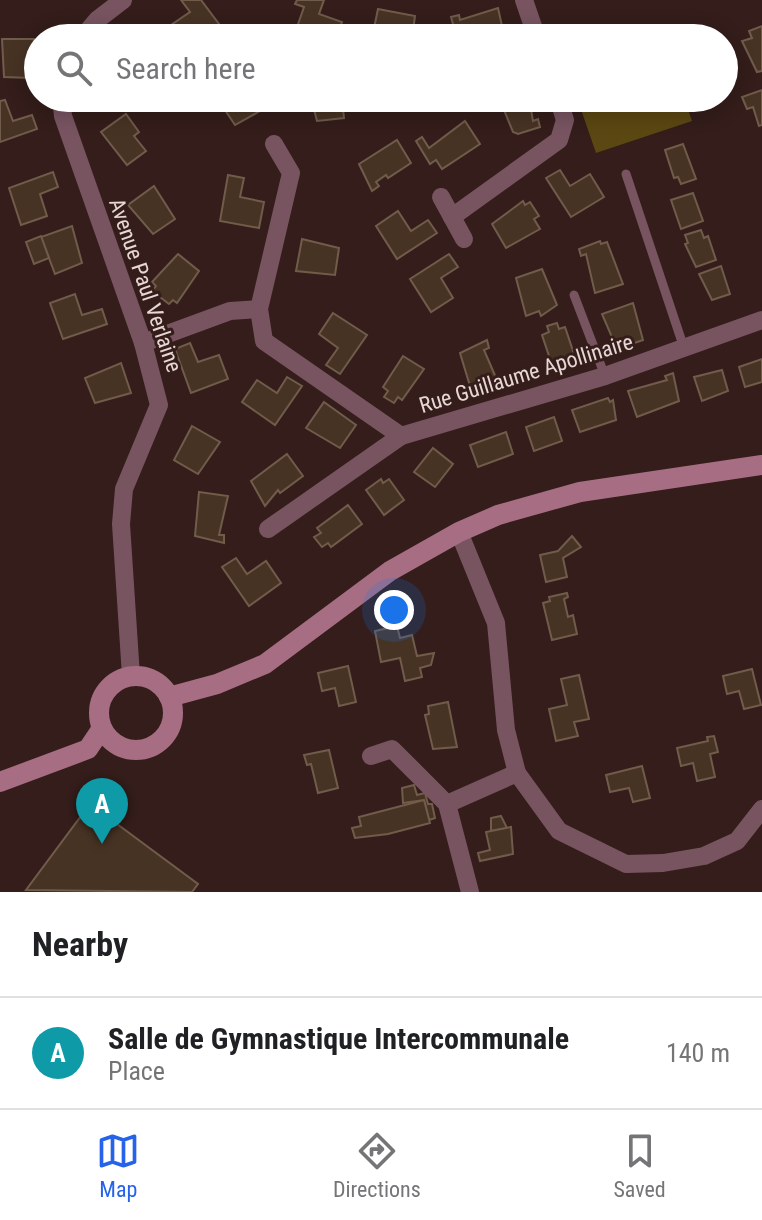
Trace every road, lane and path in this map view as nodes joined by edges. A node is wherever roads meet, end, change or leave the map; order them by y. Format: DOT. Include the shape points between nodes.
graph roads {
  1 [pos="123,0"];
  2 [pos="524,0"];
  3 [pos="97,24"];
  4 [pos="532,24"];
  5 [pos="63,112"];
  6 [pos="562,112"];
  7 [pos="274,144"];
  8 [pos="626,174"];
  9 [pos="441,197"];
  10 [pos="452,217"];
  11 [pos="464,239"];
  12 [pos="574,295"];
  13 [pos="259,309"];
  14 [pos="762,320"];
  15 [pos="143,343"];
  16 [pos="684,348"];
  17 [pos="605,376"];
  18 [pos="401,436"];
  19 [pos="762,465"];
  20 [pos="268,529"];
  21 [pos="459,532"];
  22 [pos="131,676"];
  23 [pos="169,697"];
  24 [pos="102,728"];
  25 [pos="371,756"];
  26 [pos="517,773"];
  27 [pos="0,782"];
  28 [pos="447,804"];
  29 [pos="762,809"];
  30 [pos="470,892"];
  1 -- 3 [label="street"];
  2 -- 4 [label="street"];
  5 -- 15 [label="street, Avenue Paul Verlaine"];
  6 -- 10 [label="street" via="559,140"];
  7 -- 13 [label="street" via="291,173"];
  8 -- 16 [label="lane"];
  9 -- 10 [label="street"];
  10 -- 11 [label="street"];
  12 -- 17 [label="lane"];
  13 -- 15 [label="street" via="230,311"];
  13 -- 18 [label="street, Rue Guillaume Apollinaire" via="264,341"];
  14 -- 16 [label="street, Rue Guillaume Apollinaire"];
  15 -- 22 [label="street, Avenue Paul Verlaine" via="159,405 124,489 121,524"];
  16 -- 17 [label="street, Rue Guillaume Apollinaire"];
  17 -- 18 [label="street, Rue Guillaume Apollinaire"];
  18 -- 20 [label="street"];
  19 -- 21 [label="street" via="580,492"];
  21 -- 23 [label="street" via="390,571 265,664"];
  21 -- 26 [label="street" via="496,623 506,730"];
  22 -- 23 [label="street" via="154,680"];
  22 -- 24 [label="street" via="103,695"];
  23 -- 24 [label="street" via="170,728 156,744 125,748"];
  24 -- 27 [label="street" via="88,749"];
  25 -- 28 [label="street" via="392,749"];
  26 -- 28 [label="street"];
  26 -- 29 [label="street" via="559,831 626,864 704,856 737,841"];
  28 -- 30 [label="street"];
}
